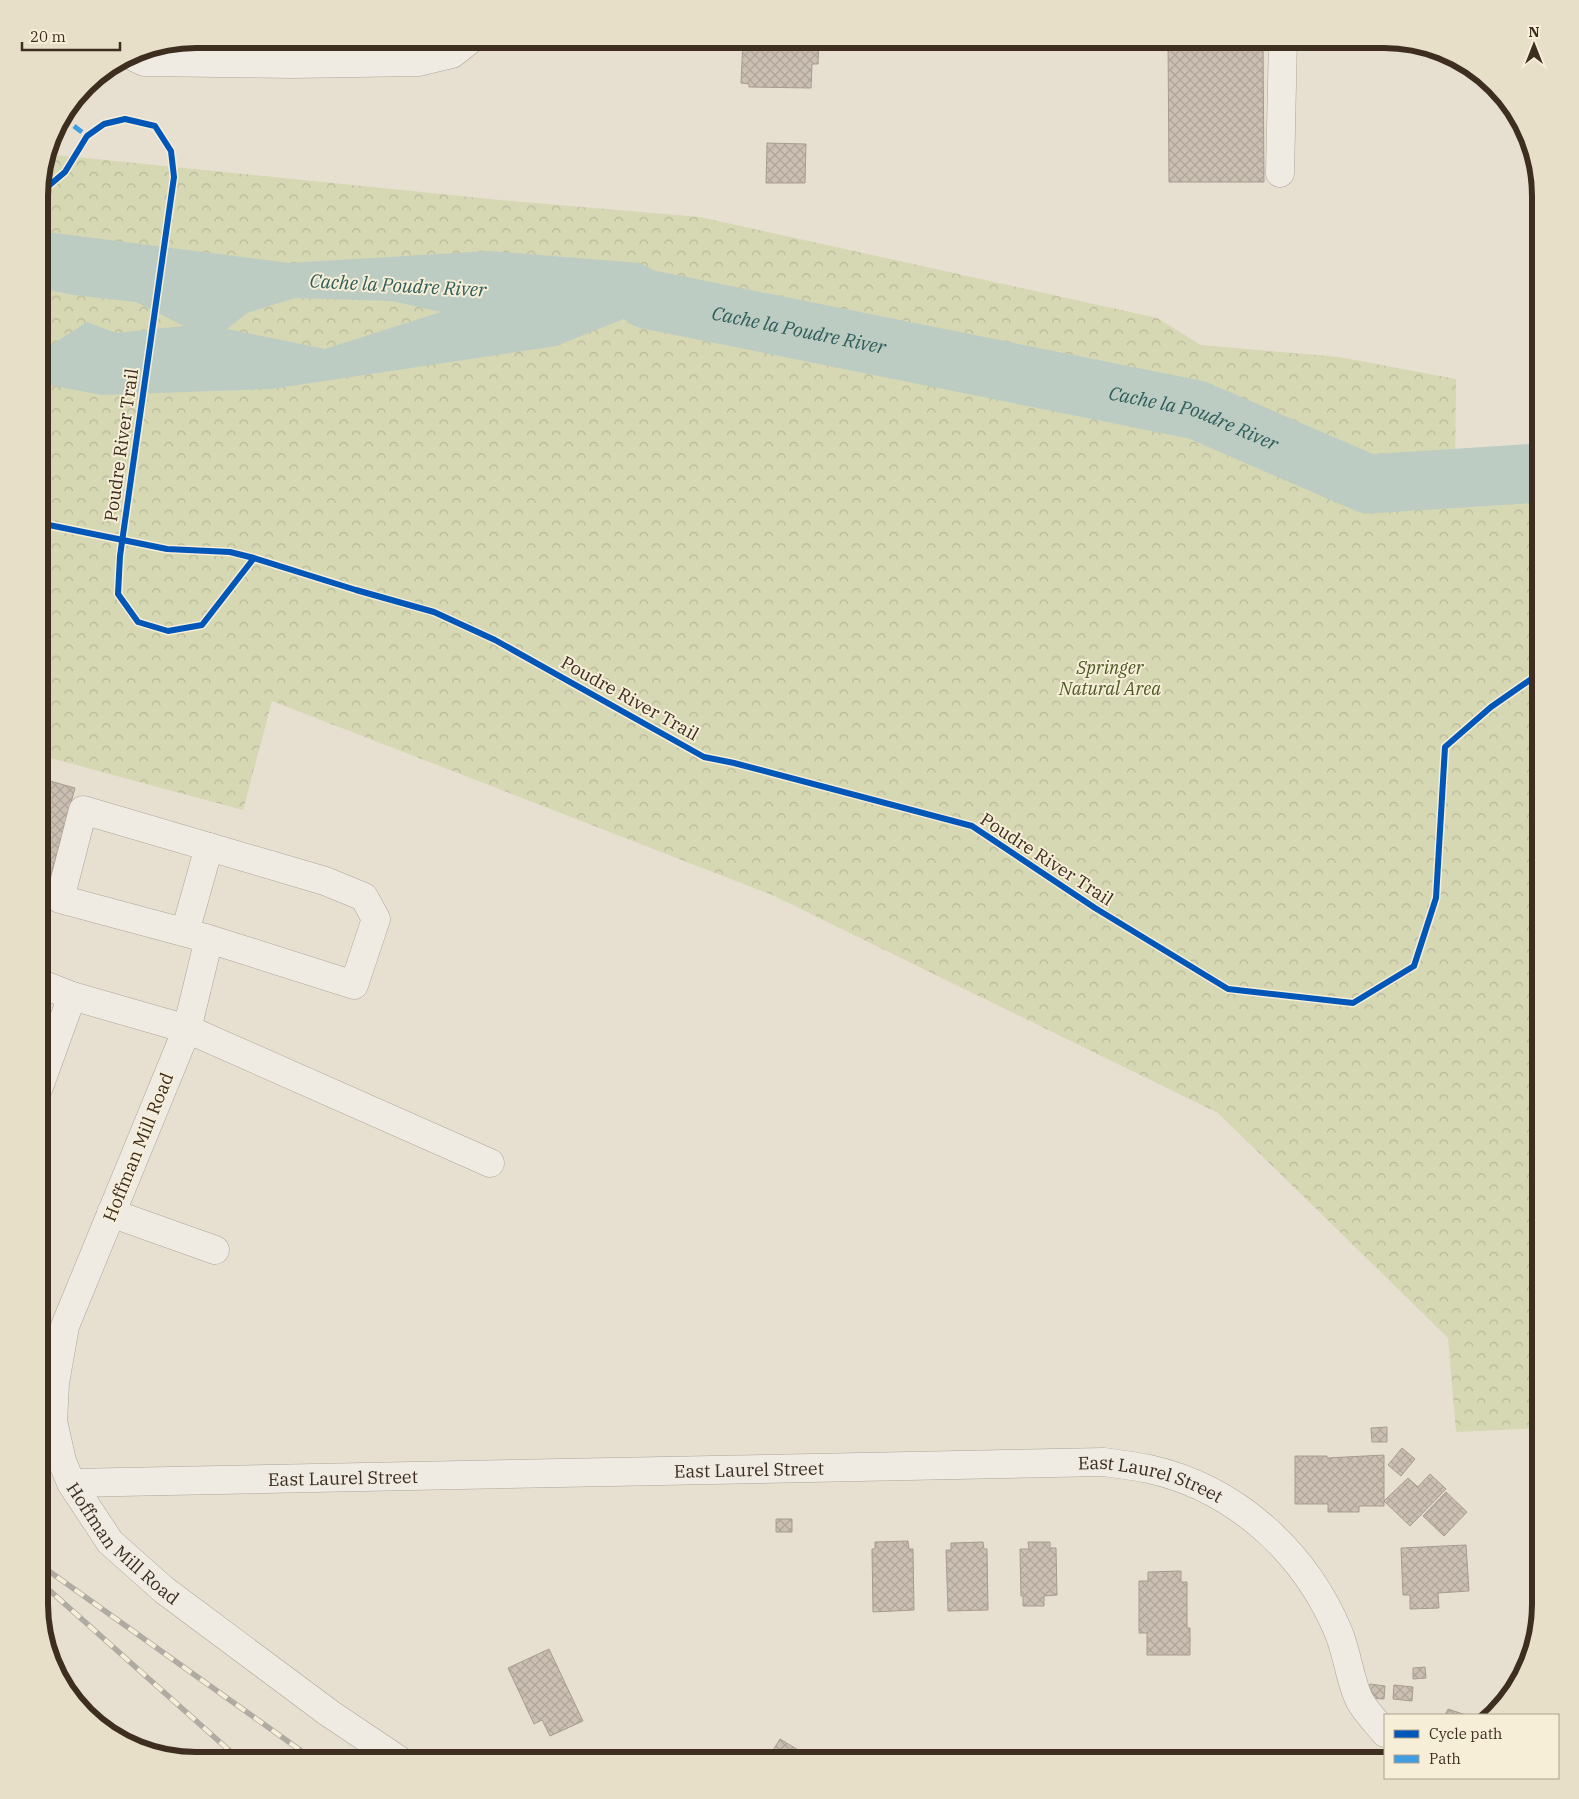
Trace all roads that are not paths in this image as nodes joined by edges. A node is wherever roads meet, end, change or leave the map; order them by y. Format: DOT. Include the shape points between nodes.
graph roads {
  1 [pos="460,48"];
  2 [pos="1283,48"];
  3 [pos="139,59"];
  4 [pos="1280,174"];
  5 [pos="209,847"];
  6 [pos="197,936"];
  7 [pos="48,987"];
  8 [pos="72,996"];
  9 [pos="187,1030"];
  10 [pos="48,1061"];
  11 [pos="490,1163"];
  12 [pos="111,1213"];
  13 [pos="215,1250"];
  14 [pos="71,1484"];
  15 [pos="1384,1732"];
  16 [pos="387,1752"];
  1 -- 3 [label="street" via="452,54 419,62 293,64 144,62"];
  2 -- 4 [label="street"];
  5 -- 6 [label="street, Hoffman Mill Road"];
  5 -- 6 [label="street" via="83,810 60,899"];
  5 -- 6 [label="street" via="325,881 364,897 376,919 354,985"];
  6 -- 9 [label="street, Hoffman Mill Road"];
  7 -- 8 [label="street"];
  8 -- 9 [label="street"];
  8 -- 10 [label="street"];
  9 -- 11 [label="street"];
  9 -- 12 [label="street, Hoffman Mill Road"];
  12 -- 13 [label="street"];
  12 -- 14 [label="street, Hoffman Mill Road" via="66,1326 55,1383 54,1421 62,1461"];
  14 -- 15 [label="street, East Laurel Street" via="1104,1462 1149,1469 1193,1483 1222,1498 1253,1518 1294,1556 1320,1594 1338,1632 1358,1698"];
  14 -- 16 [label="street, Hoffman Mill Road" via="110,1542 164,1590 328,1714"];
}
